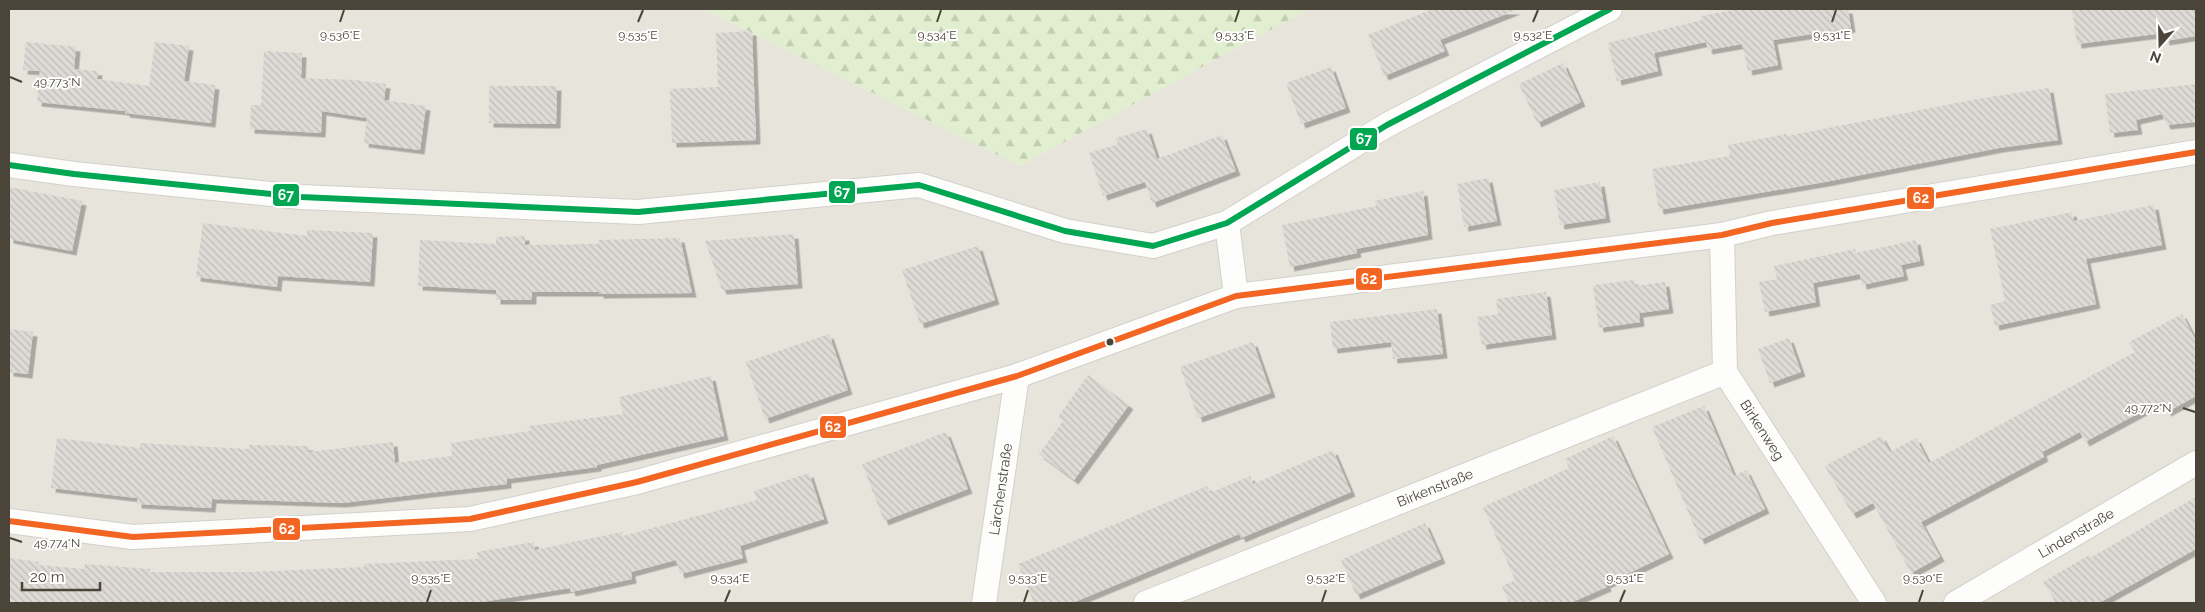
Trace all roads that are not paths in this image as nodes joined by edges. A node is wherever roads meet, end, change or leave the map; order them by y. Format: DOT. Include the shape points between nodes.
graph roads {
  1 [pos="1610,9"];
  2 [pos="2196,152"];
  3 [pos="9,165"];
  4 [pos="1227,222"];
  5 [pos="1722,235"];
  6 [pos="1236,296"];
  7 [pos="1725,372"];
  8 [pos="1017,376"];
  9 [pos="2196,464"];
  10 [pos="9,521"];
  11 [pos="984,603"];
  12 [pos="1146,603"];
  13 [pos="1874,603"];
  14 [pos="1956,603"];
  1 -- 4 [label="street" via="1387,125"];
  2 -- 5 [label="street" via="1782,221"];
  3 -- 4 [label="street" via="301,197 638,212 919,185 1065,231 1153,246"];
  4 -- 6 [label="street"];
  5 -- 6 [label="street"];
  5 -- 7 [label="street"];
  6 -- 8 [label="street"];
  7 -- 12 [label="street, Birkenstraße"];
  7 -- 13 [label="street, Birkenweg"];
  8 -- 10 [label="street" via="637,482 470,519 133,537"];
  8 -- 11 [label="street, Lärchenstraße"];
  9 -- 14 [label="street, Lindenstraße"];
}
